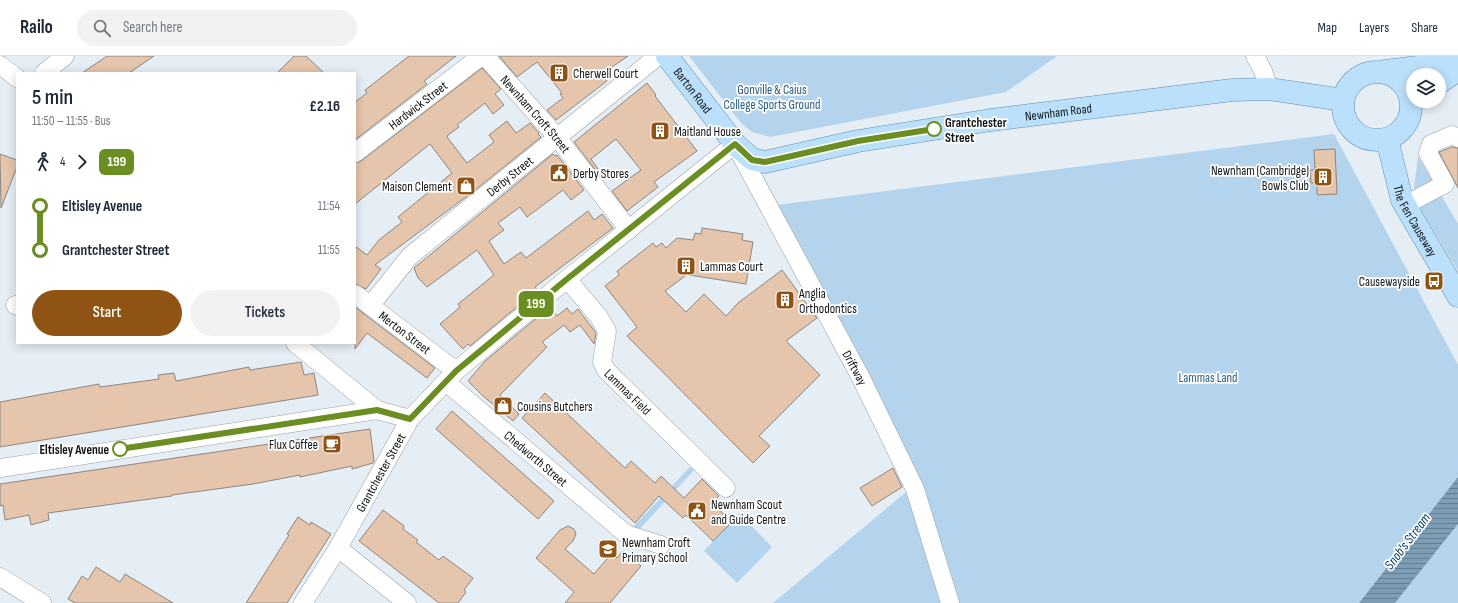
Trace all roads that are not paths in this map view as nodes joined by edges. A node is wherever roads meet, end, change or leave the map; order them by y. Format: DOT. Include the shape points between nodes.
graph roads {
  1 [pos="65,56"];
  2 [pos="481,56"];
  3 [pos="485,56"];
  4 [pos="658,56"];
  5 [pos="667,56"];
  6 [pos="1255,56"];
  7 [pos="1456,63"];
  8 [pos="0,65"];
  9 [pos="1397,65"];
  10 [pos="45,72"];
  11 [pos="1446,75"];
  12 [pos="16,77"];
  13 [pos="1406,88"];
  14 [pos="1269,89"];
  15 [pos="1343,100"];
  16 [pos="1412,108"];
  17 [pos="556,137"];
  18 [pos="1458,138"];
  19 [pos="1387,139"];
  20 [pos="735,144"];
  21 [pos="356,152"];
  22 [pos="1405,205"];
  23 [pos="629,230"];
  24 [pos="567,279"];
  25 [pos="356,295"];
  26 [pos="1458,296"];
  27 [pos="370,306"];
  28 [pos="296,344"];
  29 [pos="451,376"];
  30 [pos="377,410"];
  31 [pos="410,419"];
  32 [pos="0,468"];
  33 [pos="726,488"];
  34 [pos="661,545"];
  35 [pos="338,548"];
  36 [pos="0,577"];
  37 [pos="42,603"];
  38 [pos="303,603"];
  39 [pos="407,603"];
  40 [pos="950,603"];
  1 -- 10 [label="street"];
  2 -- 21 [label="street, Hardwick Street"];
  3 -- 17 [label="street, Newnham Croft Street"];
  4 -- 17 [label="street, Derby Street"];
  5 -- 20 [label="main road, Barton Road"];
  6 -- 14 [label="street" via="1264,71"];
  7 -- 9 [label="main road"];
  7 -- 11 [label="main road"];
  8 -- 12 [label="street"];
  9 -- 13 [label="main road" via="1397,78"];
  9 -- 15 [label="main road" via="1360,76 1350,84"];
  14 -- 15 [label="main road, Newnham Road"];
  14 -- 20 [label="main road, Newnham Road" via="1232,90 991,120 858,141 765,162 752,160"];
  15 -- 19 [label="main road" via="1347,123 1357,133 1368,139"];
  16 -- 19 [label="main road" via="1403,128"];
  17 -- 23 [label="street, Newnham Croft Street"];
  17 -- 27 [label="street, Derby Street" via="410,256"];
  18 -- 22 [label="street" via="1452,135 1432,144 1428,153 1444,184"];
  19 -- 22 [label="main road, The Fen Causeway"];
  20 -- 23 [label="street, Grantchester Street"];
  20 -- 40 [label="street, Driftway" via="861,378 915,489"];
  22 -- 26 [label="main road, The Fen Causeway"];
  23 -- 24 [label="street, Grantchester Street"];
  24 -- 29 [label="street, Grantchester Street"];
  24 -- 33 [label="street, Lammas Field" via="599,317 607,331 602,362 606,370"];
  25 -- 27 [label="street, Merton Street"];
  27 -- 29 [label="street, Merton Street"];
  28 -- 30 [label="street"];
  29 -- 31 [label="street, Grantchester Street"];
  29 -- 34 [label="street, Chedworth Street" via="626,534"];
  30 -- 31 [label="street"];
  30 -- 32 [label="street"];
  31 -- 35 [label="street, Grantchester Street"];
  35 -- 38 [label="street, Grantchester Street"];
  35 -- 39 [label="street"];
  36 -- 37 [label="street"];
}
